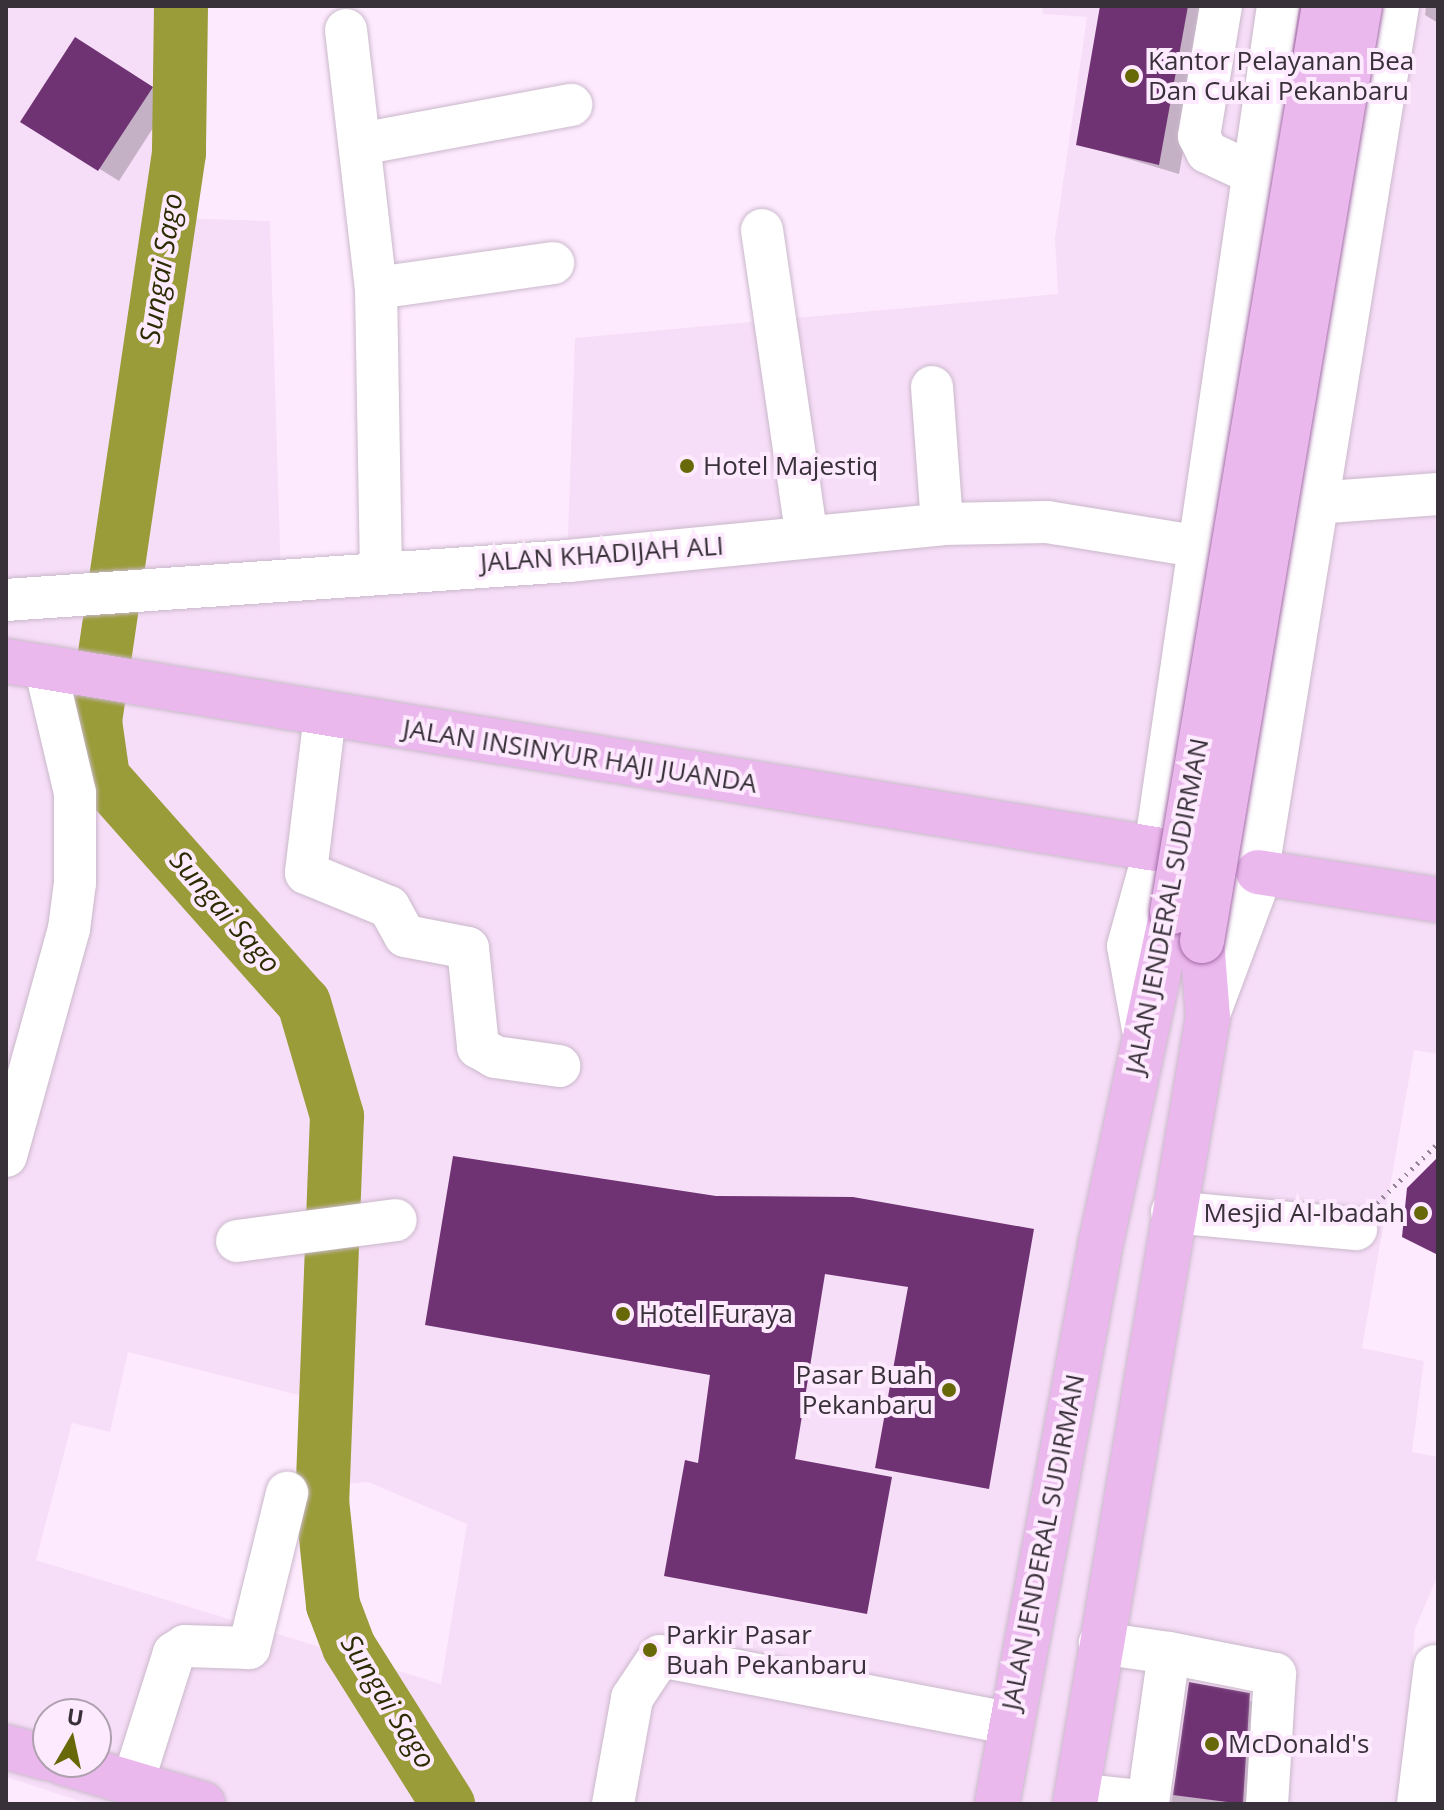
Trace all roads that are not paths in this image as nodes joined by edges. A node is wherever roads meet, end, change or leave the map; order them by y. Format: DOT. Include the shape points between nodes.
graph roads {
  1 [pos="1221,6"];
  2 [pos="1278,6"];
  3 [pos="1324,6"];
  4 [pos="1360,6"];
  5 [pos="1398,6"];
  6 [pos="346,30"];
  7 [pos="1276,60"];
  8 [pos="1387,77"];
  9 [pos="571,105"];
  10 [pos="360,144"];
  11 [pos="1254,174"];
  12 [pos="762,230"];
  13 [pos="553,263"];
  14 [pos="376,288"];
  15 [pos="932,387"];
  16 [pos="1438,494"];
  17 [pos="1315,503"];
  18 [pos="942,524"];
  19 [pos="807,537"];
  20 [pos="1196,546"];
  21 [pos="381,569"];
  22 [pos="6,600"];
  23 [pos="66,670"];
  24 [pos="325,715"];
  25 [pos="1155,849"];
  26 [pos="1258,872"];
  27 [pos="1438,900"];
  28 [pos="1187,926"];
  29 [pos="1208,1017"];
  30 [pos="1143,1029"];
  31 [pos="559,1066"];
  32 [pos="6,1156"];
  33 [pos="1172,1212"];
  34 [pos="396,1220"];
  35 [pos="1356,1229"];
  36 [pos="237,1241"];
  37 [pos="287,1493"];
  38 [pos="1100,1643"];
  39 [pos="1169,1653"];
  40 [pos="1435,1666"];
  41 [pos="1008,1723"];
  42 [pos="6,1747"];
  43 [pos="32,1754"];
  44 [pos="112,1776"];
  45 [pos="133,1782"];
  46 [pos="1076,1799"];
  47 [pos="1155,1803"];
  48 [pos="203,1804"];
  49 [pos="613,1804"];
  50 [pos="997,1804"];
  51 [pos="1267,1804"];
  52 [pos="1418,1804"];
  1 -- 11 [label="street" via="1199,136 1207,152"];
  2 -- 7 [label="street"];
  3 -- 28 [label="main road, JALAN JENDERAL SUDIRMAN, bridge"];
  4 -- 28 [label="main road, JALAN JENDERAL SUDIRMAN, bridge"];
  5 -- 8 [label="street"];
  6 -- 10 [label="street"];
  7 -- 8 [label="street"];
  7 -- 11 [label="street"];
  8 -- 17 [label="street"];
  9 -- 10 [label="street"];
  10 -- 14 [label="street"];
  11 -- 20 [label="street"];
  12 -- 19 [label="street"];
  13 -- 14 [label="street"];
  14 -- 21 [label="street"];
  15 -- 18 [label="street"];
  16 -- 17 [label="street"];
  17 -- 26 [label="street"];
  18 -- 19 [label="street, JALAN KHADIJAH ALI"];
  18 -- 20 [label="street, JALAN KHADIJAH ALI" via="1047,522"];
  19 -- 21 [label="street, JALAN KHADIJAH ALI"];
  20 -- 25 [label="street"];
  21 -- 22 [label="street, JALAN KHADIJAH ALI"];
  23 -- 24 [label="main road, JALAN INSINYUR HAJI JUANDA"];
  23 -- 32 [label="street" via="75,883"];
  24 -- 25 [label="main road, JALAN INSINYUR HAJI JUANDA"];
  24 -- 31 [label="street" via="306,873 389,907 405,936 468,948 478,1047 495,1057"];
  25 -- 30 [label="street" via="1128,946"];
  26 -- 27 [label="main road"];
  26 -- 29 [label="street"];
  28 -- 29 [label="main road, JALAN JENDERAL SUDIRMAN"];
  28 -- 30 [label="main road, JALAN JENDERAL SUDIRMAN"];
  29 -- 33 [label="main road, JALAN JENDERAL SUDIRMAN"];
  30 -- 41 [label="main road, JALAN JENDERAL SUDIRMAN"];
  33 -- 35 [label="street"];
  33 -- 38 [label="main road, JALAN JENDERAL SUDIRMAN"];
  34 -- 36 [label="street" via="297,1229"];
  37 -- 45 [label="street" via="249,1648 185,1646 174,1653"];
  38 -- 39 [label="street"];
  38 -- 46 [label="main road, JALAN JENDERAL SUDIRMAN"];
  39 -- 47 [label="street"];
  39 -- 51 [label="street" via="1275,1674"];
  40 -- 52 [label="street"];
  41 -- 49 [label="street" via="660,1656 632,1698"];
  41 -- 50 [label="main road, JALAN JENDERAL SUDIRMAN"];
  42 -- 43 [label="main road"];
  44 -- 45 [label="main road"];
  45 -- 48 [label="main road"];
  46 -- 47 [label="street"];
}
